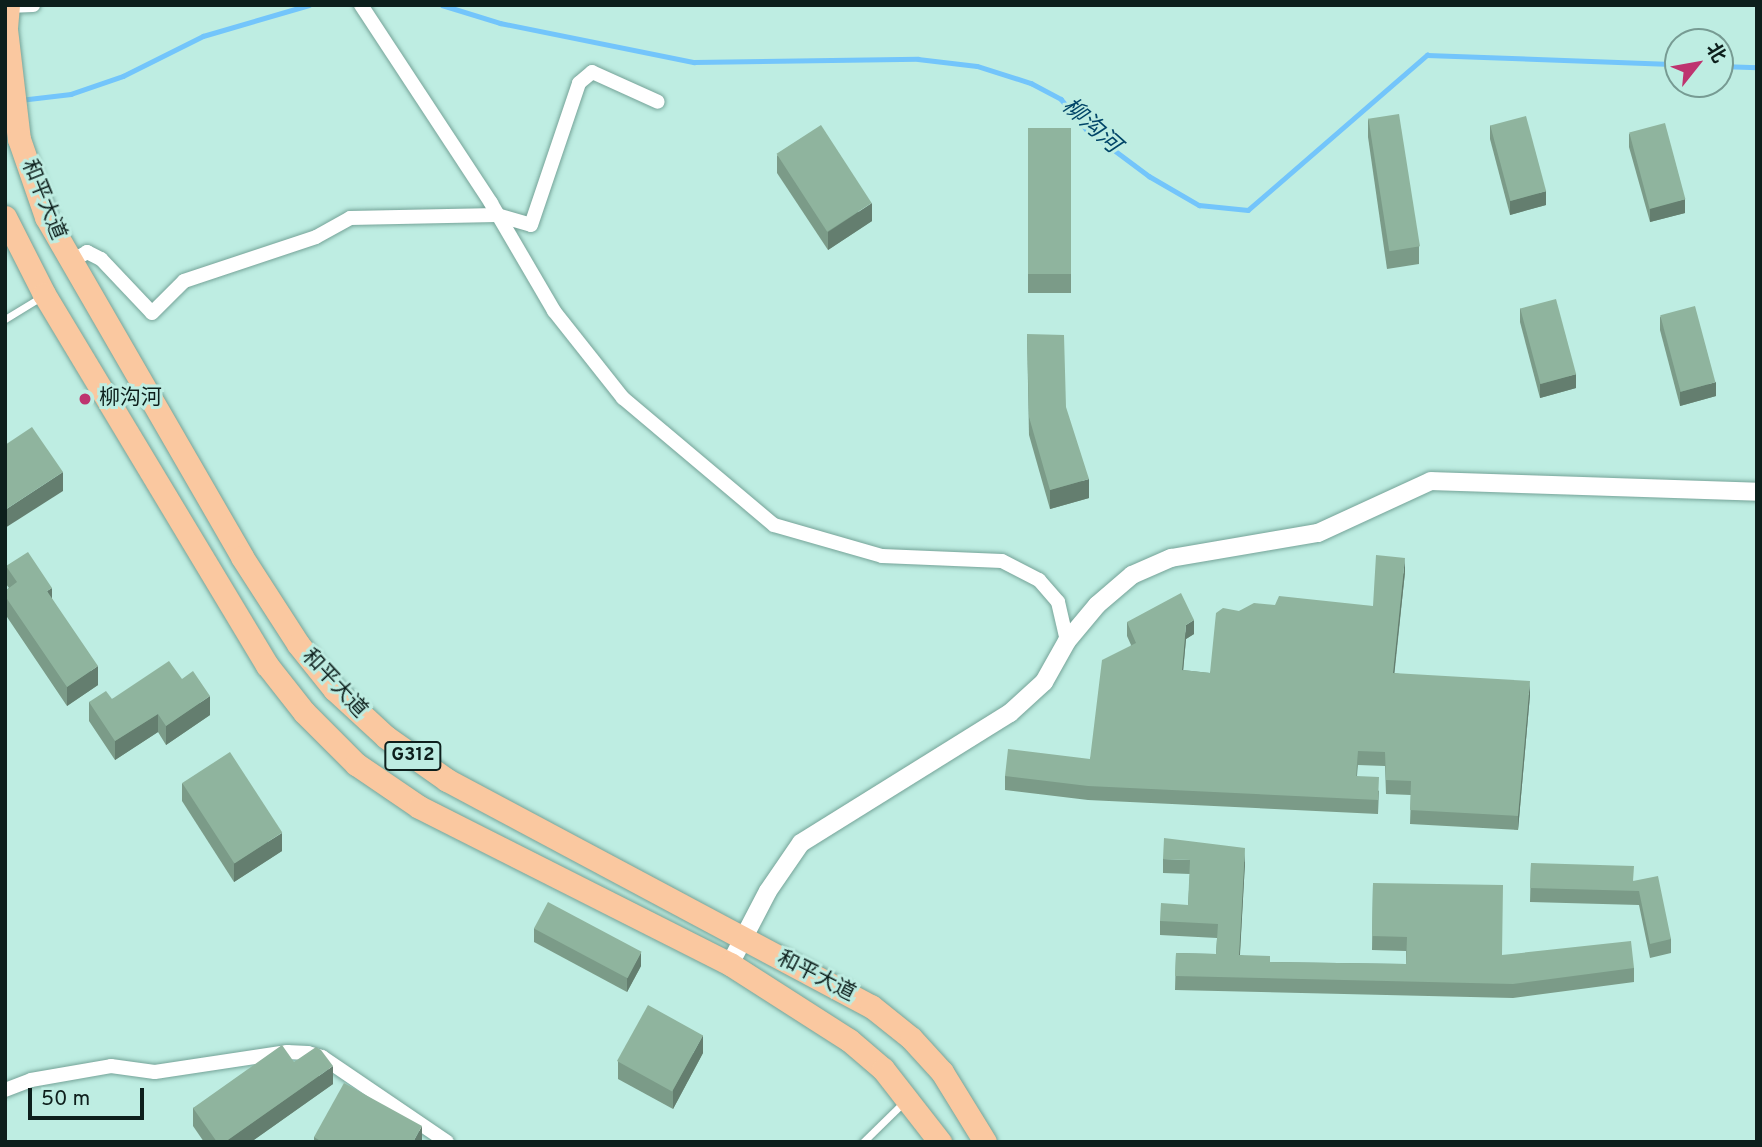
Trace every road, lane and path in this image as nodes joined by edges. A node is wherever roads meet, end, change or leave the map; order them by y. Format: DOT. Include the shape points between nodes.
graph roads {
  1 [pos="33,5"];
  2 [pos="361,5"];
  3 [pos="8,6"];
  4 [pos="6,29"];
  5 [pos="658,102"];
  6 [pos="497,215"];
  7 [pos="5,217"];
  8 [pos="70,262"];
  9 [pos="44,295"];
  10 [pos="5,319"];
  11 [pos="1757,492"];
  12 [pos="1067,641"];
  13 [pos="743,939"];
  14 [pos="730,964"];
  15 [pos="5,1090"];
  16 [pos="908,1098"];
  17 [pos="447,1142"];
  18 [pos="863,1142"];
  19 [pos="940,1142"];
  20 [pos="985,1142"];
  1 -- 3 [label="street"];
  2 -- 6 [label="street"];
  3 -- 4 [label="highway, 和平大道 / G312"];
  4 -- 8 [label="highway, 和平大道 / G312" via="19,139"];
  5 -- 6 [label="street" via="592,72 574,93 531,225"];
  6 -- 8 [label="street" via="350,218 316,237 184,281 152,313 101,259 86,252"];
  6 -- 12 [label="street" via="554,311 623,398 774,525 882,556 1002,561 1039,579 1058,602"];
  7 -- 9 [label="highway, 和平大道 / G312"];
  8 -- 13 [label="highway, 和平大道 / G312" via="242,557 334,690 386,737 447,780"];
  9 -- 10 [label="lane"];
  9 -- 14 [label="highway, 和平大道 / G312" via="267,665 304,712 356,764 419,807"];
  11 -- 12 [label="street" via="1431,481 1318,533 1161,562 1132,575 1097,604"];
  12 -- 13 [label="street" via="1044,682 1010,713 801,843"];
  13 -- 14 [label="street"];
  13 -- 20 [label="highway, 和平大道 / G312" via="871,1006 911,1038 942,1072"];
  14 -- 16 [label="highway, 和平大道 / G312" via="849,1040"];
  15 -- 17 [label="street" via="32,1080 111,1066 155,1072 287,1052 308,1053 322,1057"];
  16 -- 18 [label="lane"];
  16 -- 19 [label="highway, 和平大道 / G312"];
}
